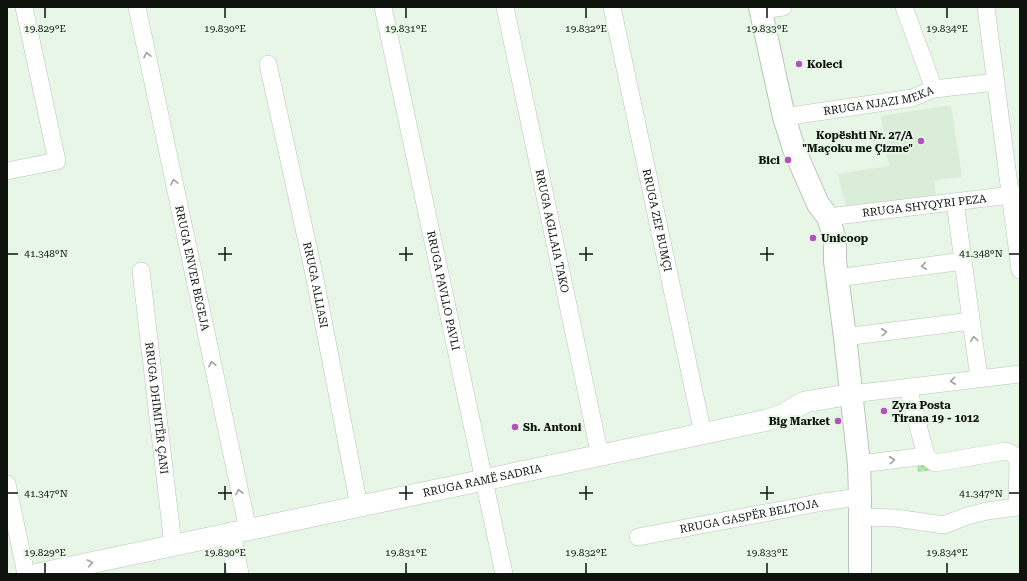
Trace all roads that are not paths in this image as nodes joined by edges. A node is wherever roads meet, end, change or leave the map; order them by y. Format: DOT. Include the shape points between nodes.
graph roads {
  1 [pos="24,7"];
  2 [pos="137,7"];
  3 [pos="383,7"];
  4 [pos="505,7"];
  5 [pos="612,7"];
  6 [pos="783,7"];
  7 [pos="904,7"];
  8 [pos="986,7"];
  9 [pos="760,9"];
  10 [pos="268,64"];
  11 [pos="996,82"];
  12 [pos="934,89"];
  13 [pos="784,117"];
  14 [pos="7,171"];
  15 [pos="1015,194"];
  16 [pos="955,202"];
  17 [pos="828,217"];
  18 [pos="1019,252"];
  19 [pos="963,260"];
  20 [pos="1020,270"];
  21 [pos="141,271"];
  22 [pos="837,278"];
  23 [pos="971,321"];
  24 [pos="846,337"];
  25 [pos="1020,374"];
  26 [pos="979,378"];
  27 [pos="908,387"];
  28 [pos="852,394"];
  29 [pos="703,434"];
  30 [pos="600,456"];
  31 [pos="926,456"];
  32 [pos="859,464"];
  33 [pos="483,480"];
  34 [pos="7,484"];
  35 [pos="359,506"];
  36 [pos="860,507"];
  37 [pos="239,532"];
  38 [pos="638,537"];
  39 [pos="173,546"];
  40 [pos="26,574"];
  41 [pos="38,574"];
  42 [pos="238,574"];
  43 [pos="504,574"];
  44 [pos="860,574"];
  1 -- 14 [label="street" via="57,161"];
  37 -- 2 [label="street, RRUGA ENVER BEGEJA, one-way"];
  3 -- 33 [label="street, RRUGA PAVLLO PAVLI"];
  4 -- 30 [label="street, RRUGA AGLLAIA TAKO"];
  5 -- 29 [label="street, RRUGA ZEF BUMÇI"];
  6 -- 9 [label="street"];
  7 -- 12 [label="street, RRUGA NJAZI MEKA"];
  8 -- 11 [label="street"];
  9 -- 13 [label="main road"];
  10 -- 35 [label="street, RRUGA ALLIASI" via="314,274"];
  11 -- 12 [label="street"];
  11 -- 15 [label="street"];
  12 -- 13 [label="street, RRUGA NJAZI MEKA" via="912,98"];
  13 -- 17 [label="main road" via="804,174 818,204"];
  15 -- 16 [label="street, RRUGA SHYQYRI PEZA"];
  15 -- 18 [label="street"];
  16 -- 17 [label="street, RRUGA SHYQYRI PEZA"];
  16 -- 19 [label="street"];
  17 -- 22 [label="main road" via="835,240"];
  18 -- 20 [label="street"];
  19 -- 22 [label="street, one-way"];
  19 -- 23 [label="street"];
  21 -- 39 [label="street, RRUGA DHIMITËR ÇANI"];
  22 -- 24 [label="main road"];
  24 -- 23 [label="street, one-way"];
  26 -- 23 [label="street, one-way"];
  24 -- 28 [label="main road"];
  25 -- 26 [label="street"];
  26 -- 27 [label="street, one-way"];
  27 -- 28 [label="street"];
  27 -- 31 [label="street"];
  28 -- 29 [label="street, RRUGA RAMË SADRIA" via="804,402 782,416"];
  28 -- 32 [label="main road"];
  29 -- 30 [label="street, RRUGA RAMË SADRIA"];
  30 -- 33 [label="street, RRUGA RAMË SADRIA"];
  32 -- 31 [label="street, one-way"];
  31 -- 36 [label="street" via="935,463 1006,451 1014,454 1018,460 1017,507 981,513 944,525 895,518"];
  32 -- 36 [label="main road"];
  33 -- 35 [label="street, RRUGA RAMË SADRIA"];
  33 -- 43 [label="street, RRUGA PAVLLO PAVLI"];
  34 -- 40 [label="street"];
  35 -- 37 [label="street, RRUGA RAMË SADRIA"];
  36 -- 38 [label="street, RRUGA GASPËR BELTOJA" via="823,502"];
  36 -- 44 [label="main road"];
  37 -- 39 [label="street, RRUGA RAMË SADRIA"];
  37 -- 42 [label="street"];
  41 -- 39 [label="street, RRUGA RAMË SADRIA, one-way"];
}
